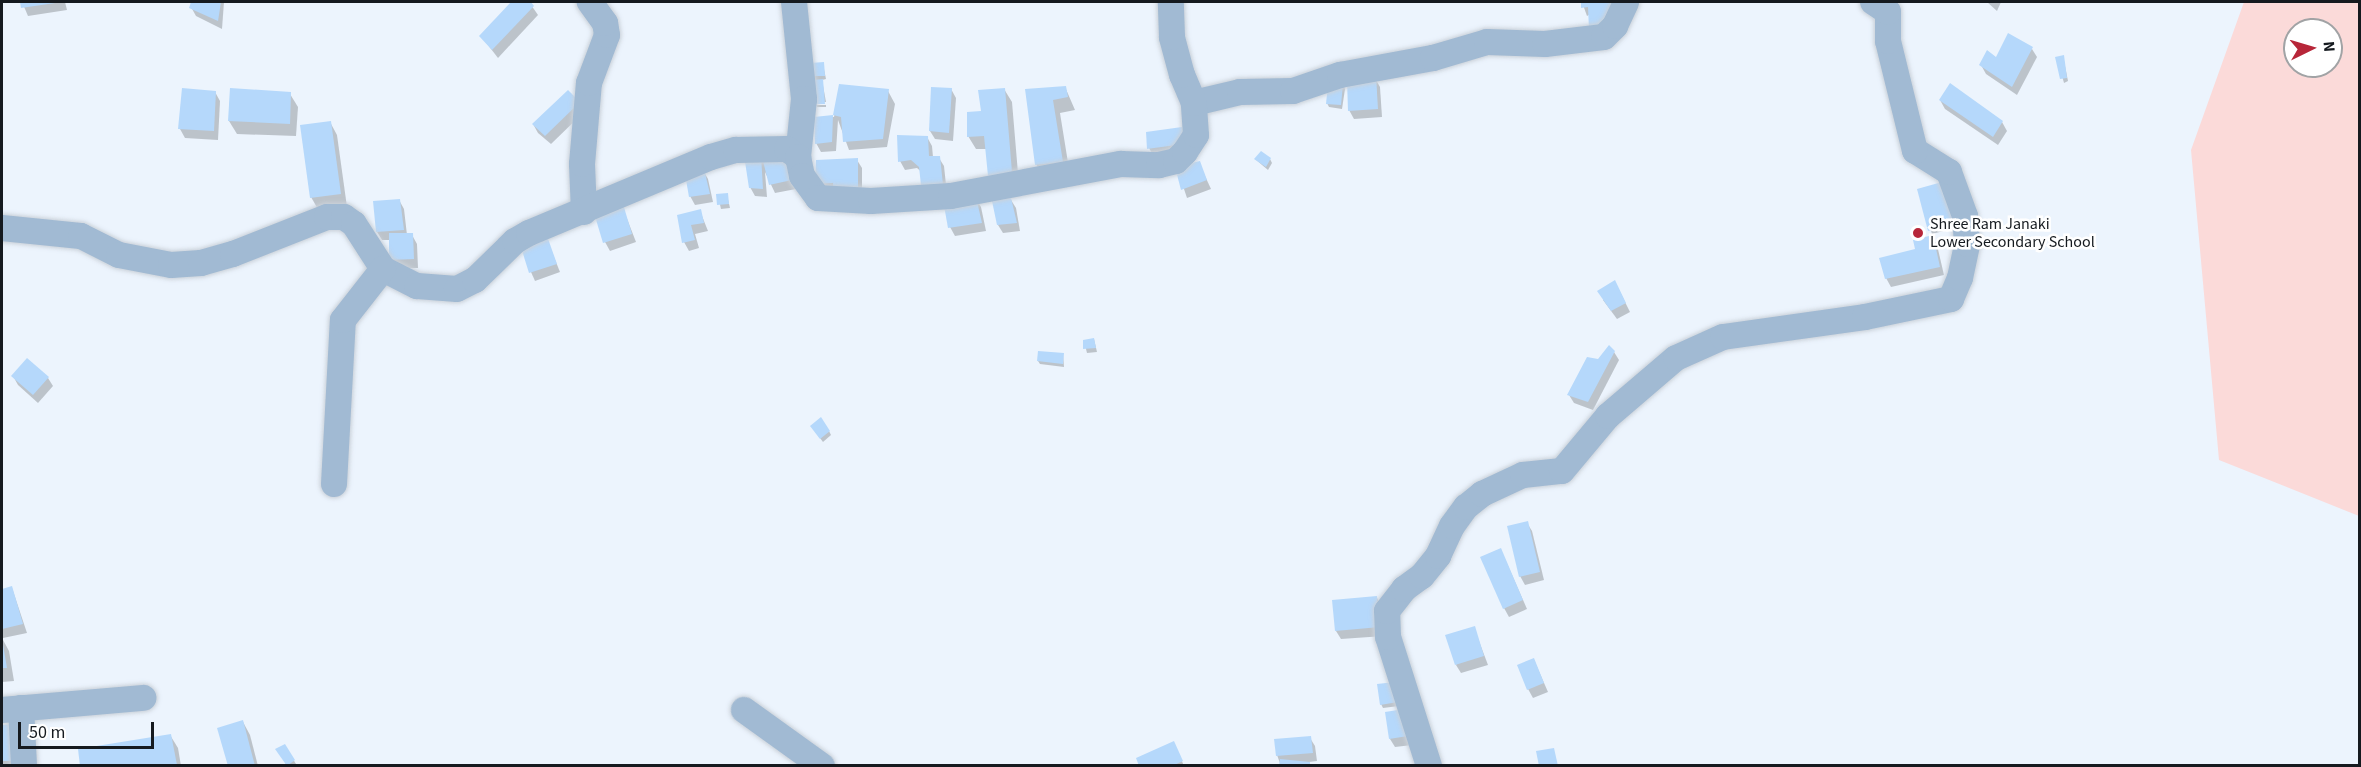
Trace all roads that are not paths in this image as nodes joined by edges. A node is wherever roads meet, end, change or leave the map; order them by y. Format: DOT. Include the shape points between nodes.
graph roads {
  1 [pos="590,2"];
  2 [pos="794,2"];
  3 [pos="1172,2"];
  4 [pos="1626,2"];
  5 [pos="1873,2"];
  6 [pos="1194,103"];
  7 [pos="798,157"];
  8 [pos="584,212"];
  9 [pos="2,228"];
  10 [pos="383,270"];
  11 [pos="334,484"];
  12 [pos="143,698"];
  13 [pos="11,709"];
  14 [pos="744,710"];
  15 [pos="24,765"];
  16 [pos="822,765"];
  17 [pos="1429,765"];
  1 -- 8 [label="street" via="605,23 607,35 589,83 582,164"];
  2 -- 7 [label="street" via="804,99"];
  3 -- 6 [label="street" via="1172,37"];
  4 -- 6 [label="street" via="1615,26 1604,37 1545,44 1487,42 1433,58 1340,75 1293,91 1240,92"];
  5 -- 17 [label="street" via="1888,12 1888,41 1915,151 1949,172 1965,216 1967,244 1951,299 1865,317 1723,337 1676,358 1608,416 1562,471 1523,475 1482,494 1466,507 1438,556 1387,611 1388,637"];
  6 -- 7 [label="street" via="1196,135 1176,161 1159,165 1121,164 951,196 871,201 818,198 802,176"];
  7 -- 8 [label="street" via="787,149 736,150"];
  8 -- 10 [label="street" via="516,242 490,267 457,289 417,286"];
  9 -- 10 [label="street" via="81,236 119,255 171,265 212,260 327,217 345,217 354,224"];
  10 -- 11 [label="street" via="342,320"];
  12 -- 13 [label="street"];
  13 -- 15 [label="street"];
  14 -- 16 [label="street"];
}
